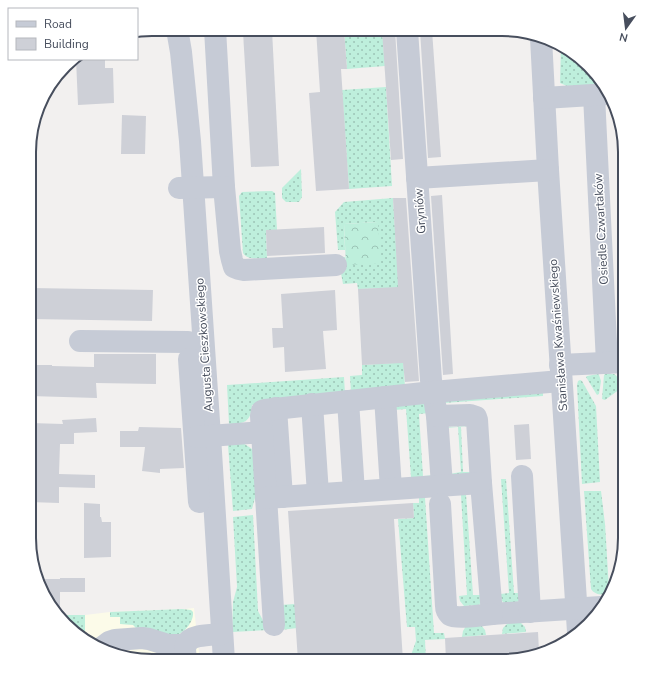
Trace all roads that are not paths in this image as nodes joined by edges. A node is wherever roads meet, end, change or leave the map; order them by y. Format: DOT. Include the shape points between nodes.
graph roads {
  1 [pos="173,36"];
  2 [pos="178,36"];
  3 [pos="215,36"];
  4 [pos="407,36"];
  5 [pos="540,43"];
  6 [pos="601,95"];
  7 [pos="544,98"];
  8 [pos="548,170"];
  9 [pos="417,178"];
  10 [pos="224,187"];
  11 [pos="186,188"];
  12 [pos="336,265"];
  13 [pos="80,341"];
  14 [pos="188,342"];
  15 [pos="616,362"];
  16 [pos="561,373"];
  17 [pos="432,392"];
  18 [pos="385,397"];
  19 [pos="348,401"];
  20 [pos="312,404"];
  21 [pos="276,408"];
  22 [pos="437,416"];
  23 [pos="262,432"];
  24 [pos="202,436"];
  25 [pos="522,476"];
  26 [pos="481,483"];
  27 [pos="391,489"];
  28 [pos="354,492"];
  29 [pos="318,494"];
  30 [pos="441,495"];
  31 [pos="274,497"];
  32 [pos="594,608"];
  33 [pos="576,609"];
  34 [pos="530,612"];
  35 [pos="492,614"];
  36 [pos="274,625"];
  37 [pos="577,625"];
  38 [pos="215,635"];
  39 [pos="106,644"];
  40 [pos="186,653"];
  41 [pos="211,654"];
  42 [pos="222,654"];
  1 -- 11 [label="street, Augusta Cieszkowskiego" via="172,99"];
  2 -- 11 [label="street, Augusta Cieszkowskiego" via="190,142"];
  3 -- 10 [label="street"];
  4 -- 9 [label="street, Gryniów"];
  5 -- 7 [label="street, Stanisława Kwaśniewskiego"];
  6 -- 7 [label="street, Osiedle Czwartaków"];
  6 -- 15 [label="street, Osiedle Czwartaków"];
  7 -- 8 [label="street, Stanisława Kwaśniewskiego"];
  8 -- 9 [label="street"];
  8 -- 16 [label="street, Stanisława Kwaśniewskiego"];
  9 -- 17 [label="street, Gryniów"];
  10 -- 11 [label="street"];
  10 -- 12 [label="street" via="230,251 236,268 244,270"];
  11 -- 14 [label="street, Augusta Cieszkowskiego"];
  11 -- 24 [label="street, Augusta Cieszkowskiego"];
  13 -- 14 [label="street"];
  14 -- 24 [label="street, Augusta Cieszkowskiego"];
  15 -- 16 [label="street, Osiedle Czwartaków"];
  16 -- 17 [label="street, Osiedle Czwartaków"];
  16 -- 33 [label="street, Stanisława Kwaśniewskiego"];
  17 -- 18 [label="street, Osiedle Czwartaków"];
  17 -- 22 [label="street, Gryniów"];
  18 -- 19 [label="street, Osiedle Czwartaków"];
  18 -- 27 [label="street"];
  19 -- 20 [label="street, Osiedle Czwartaków"];
  19 -- 28 [label="street"];
  20 -- 21 [label="street, Osiedle Czwartaków"];
  20 -- 29 [label="street"];
  21 -- 23 [label="street" via="262,411"];
  21 -- 31 [label="street"];
  22 -- 26 [label="street" via="476,417"];
  22 -- 30 [label="street, Gryniów"];
  23 -- 24 [label="street"];
  23 -- 31 [label="street"];
  24 -- 38 [label="street, Augusta Cieszkowskiego"];
  25 -- 34 [label="street"];
  26 -- 30 [label="street"];
  26 -- 35 [label="street"];
  27 -- 28 [label="street"];
  27 -- 30 [label="street"];
  28 -- 29 [label="street"];
  29 -- 31 [label="street"];
  30 -- 35 [label="street, Gryniów" via="447,610 451,615 458,617"];
  31 -- 36 [label="street"];
  32 -- 33 [label="street"];
  33 -- 34 [label="street"];
  33 -- 37 [label="street, Stanisława Kwaśniewskiego"];
  34 -- 35 [label="street"];
  38 -- 40 [label="street" via="189,640"];
  38 -- 41 [label="street, Augusta Cieszkowskiego"];
  38 -- 42 [label="street, Augusta Cieszkowskiego"];
  39 -- 40 [label="street" via="115,640 142,638"];
}
